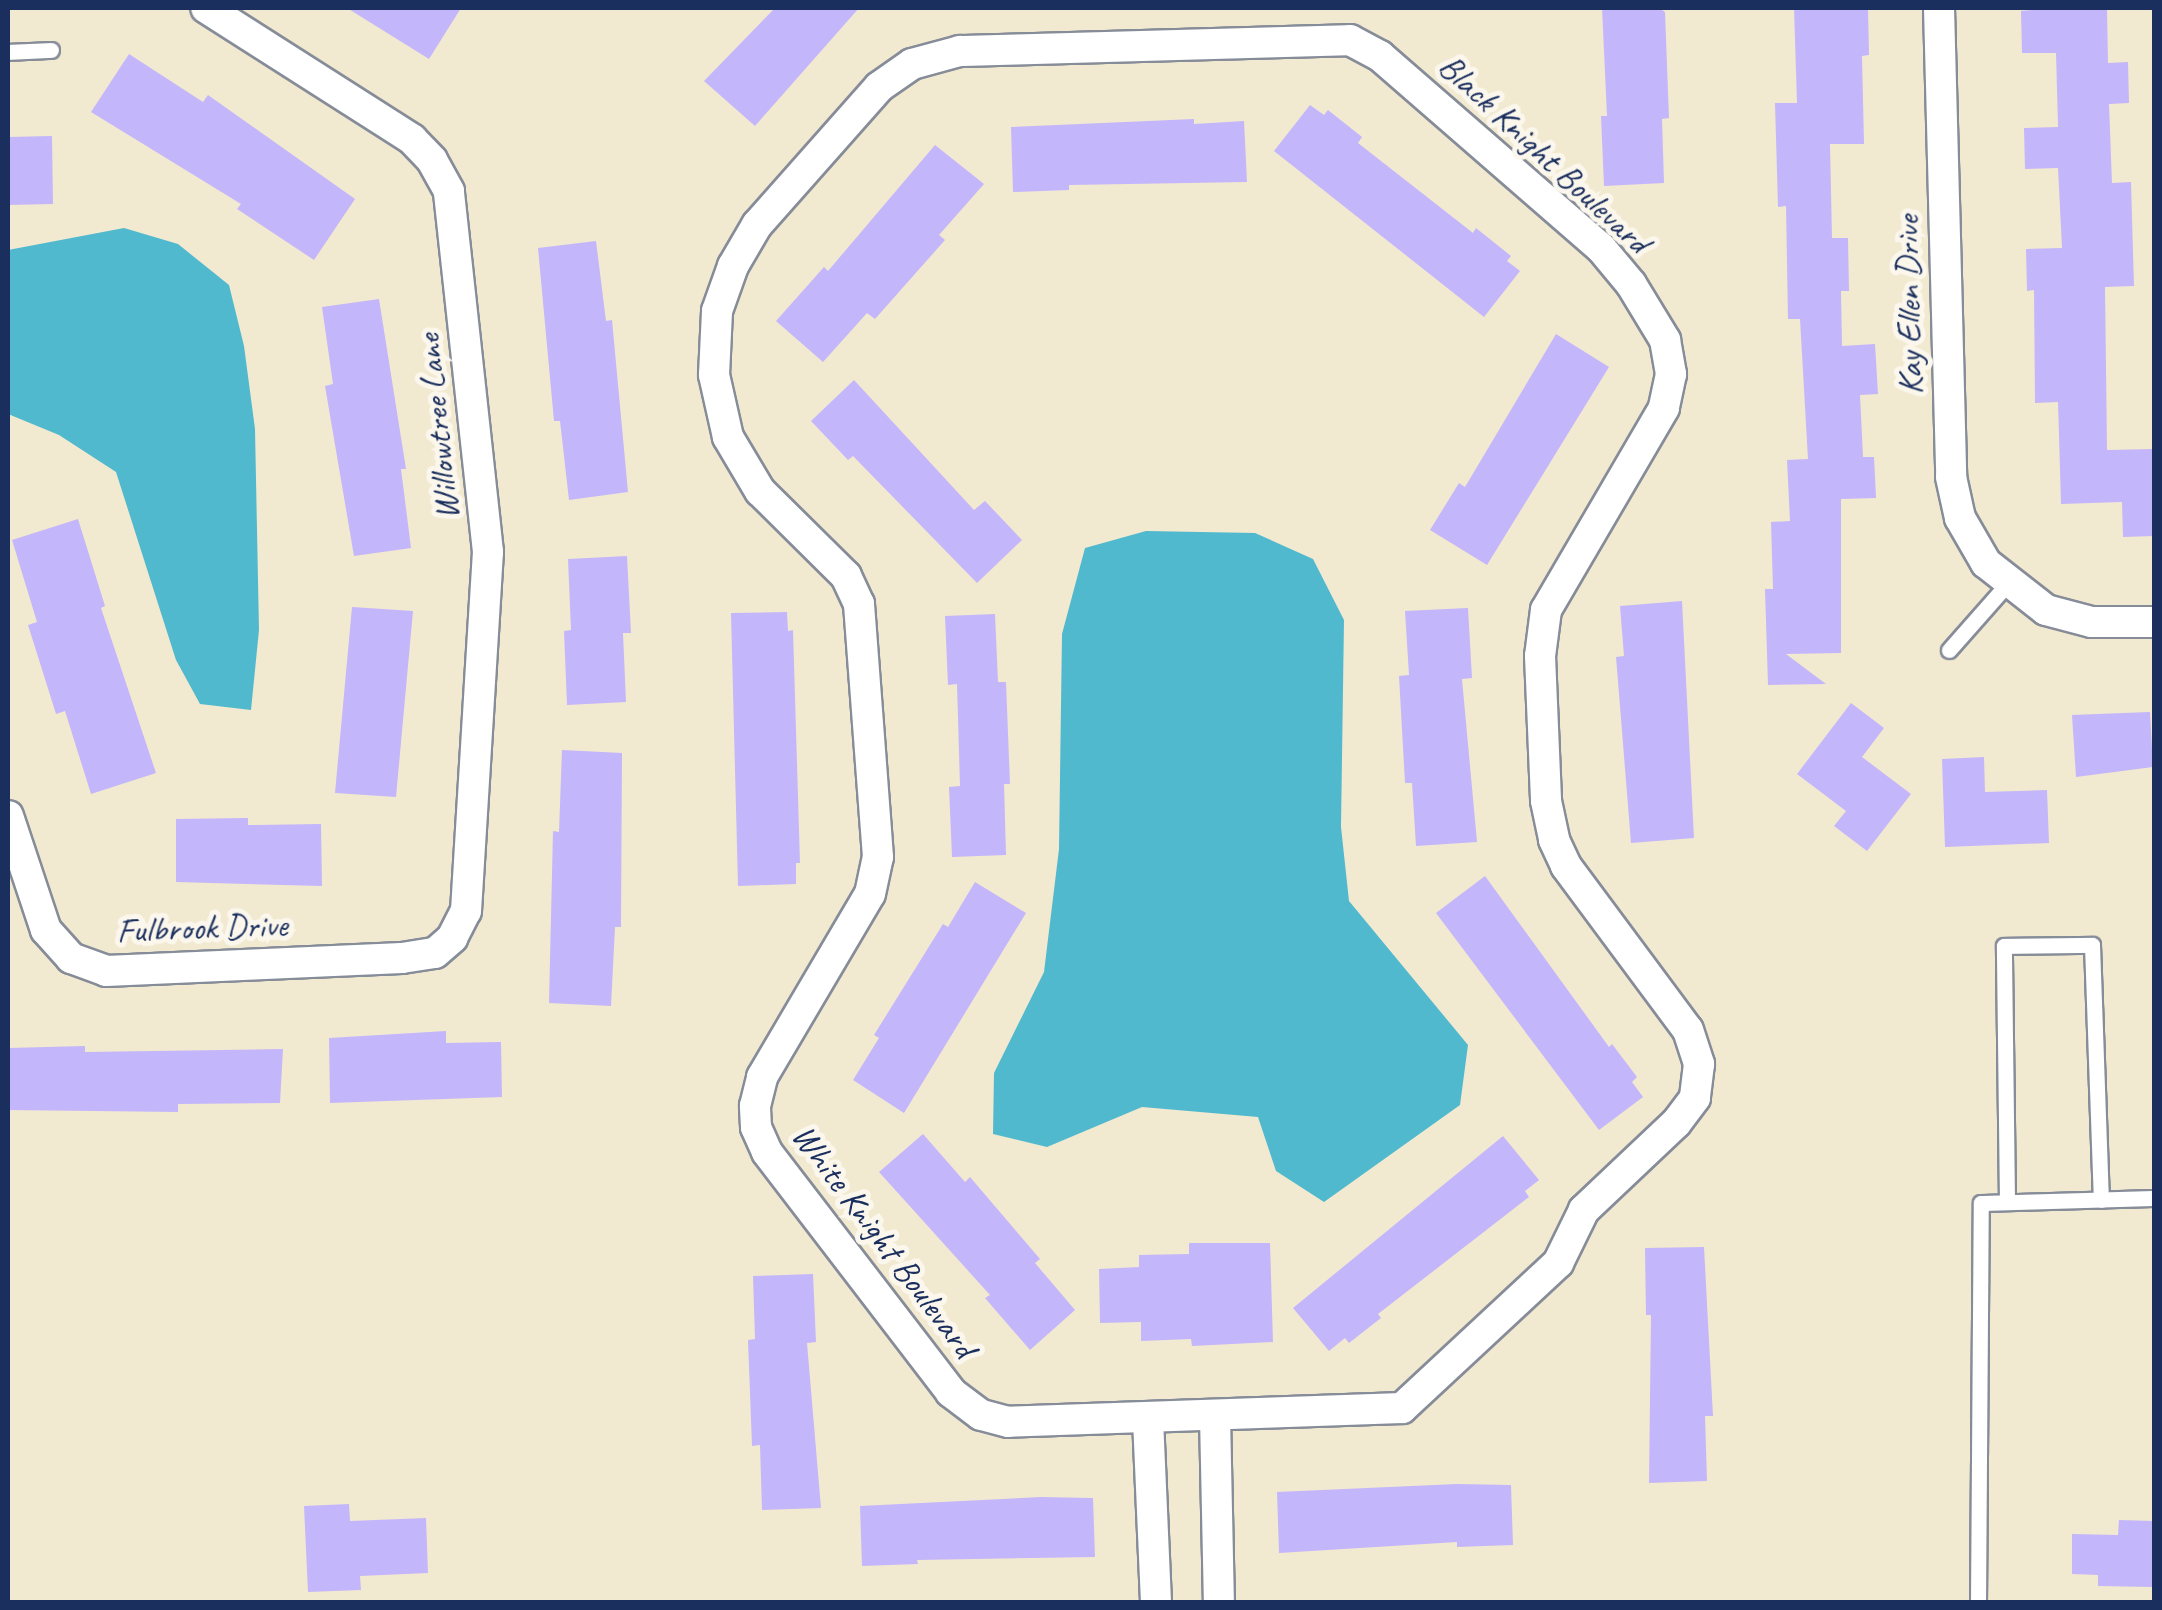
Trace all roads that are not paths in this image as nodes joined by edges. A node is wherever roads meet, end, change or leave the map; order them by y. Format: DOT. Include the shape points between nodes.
graph roads {
  1 [pos="206,8"];
  2 [pos="1940,8"];
  3 [pos="1359,43"];
  4 [pos="51,50"];
  5 [pos="8,52"];
  6 [pos="2008,583"];
  7 [pos="2154,622"];
  8 [pos="1948,650"];
  9 [pos="8,816"];
  10 [pos="435,953"];
  11 [pos="2154,1198"];
  12 [pos="2100,1200"];
  13 [pos="2007,1202"];
  14 [pos="1215,1416"];
  15 [pos="1163,1419"];
  16 [pos="1156,1602"];
  17 [pos="1219,1602"];
  18 [pos="1978,1602"];
  1 -- 10 [label="street, Willowtree Lane" via="412,139 449,191 488,578 467,904 452,938"];
  2 -- 6 [label="street, Kay Ellen Drive" via="1951,477 1965,528"];
  3 -- 14 [label="street, Black Knight Boulevard" via="1602,248 1664,340 1671,374 1664,408 1546,610 1540,641 1546,802 1566,866 1688,1030 1699,1074 1690,1108 1584,1210 1558,1264 1402,1408"];
  3 -- 15 [label="street, White Knight Boulevard" via="960,50 912,64 879,88 756,225 717,310 714,375 728,437 760,491 846,576 859,604 878,857 870,894 762,1077 755,1106 762,1144 957,1399 1008,1422"];
  4 -- 5 [label="lane"];
  6 -- 7 [label="street, Kay Ellen Drive" via="2046,610 2076,620"];
  6 -- 8 [label="lane"];
  9 -- 10 [label="street, Fulbrook Drive" via="42,922 79,963 106,970"];
  11 -- 12 [label="lane"];
  12 -- 13 [label="lane"];
  12 -- 13 [label="lane" via="2092,945 2004,946"];
  13 -- 18 [label="lane" via="1981,1203"];
  14 -- 15 [label="street, Black Knight Boulevard"];
  14 -- 17 [label="street"];
  15 -- 16 [label="street"];
}
